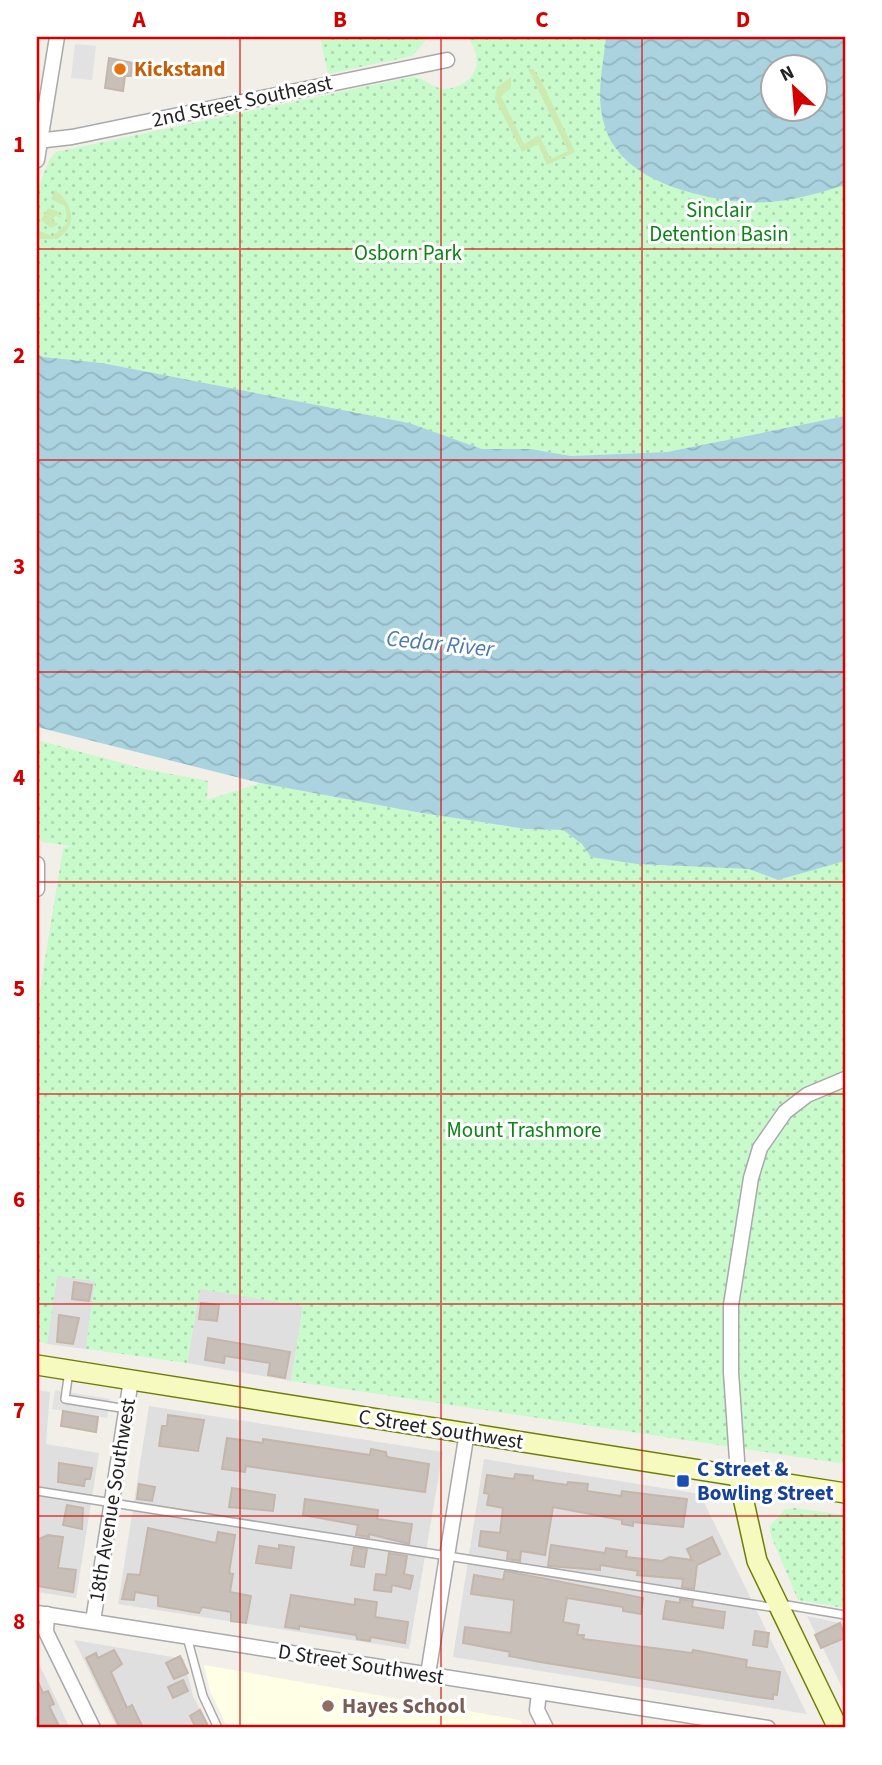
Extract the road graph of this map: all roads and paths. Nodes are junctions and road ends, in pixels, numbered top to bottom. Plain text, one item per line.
1 (57, 37) edge
2 (447, 60) dead end
3 (39, 141) edge
4 (37, 160) edge
5 (37, 865) edge
6 (37, 889) edge
7 (845, 1079) edge
8 (37, 1365) edge
9 (69, 1370) junction
10 (131, 1380) junction
11 (127, 1409) junction
12 (467, 1433) junction
13 (738, 1475) junction
14 (37, 1491) edge
15 (845, 1493) edge
16 (112, 1502) junction
17 (447, 1554) junction
18 (778, 1606) junction
19 (42, 1614) edge
20 (845, 1615) edge
21 (93, 1621) junction
22 (187, 1637) junction
23 (428, 1674) junction
24 (539, 1693) junction
25 (93, 1728) edge
26 (218, 1728) edge
27 (546, 1728) edge
28 (768, 1728) edge
29 (838, 1728) edge

1 - 3 street
2 - 3 street, 2nd Street Southeast
3 - 4 street
5 - 6 street
7 - 13 street
8 - 9 main road, C Street Southwest
9 - 10 main road, C Street Southwest
9 - 11 lane
10 - 11 street, 18th Avenue Southwest
10 - 12 main road, C Street Southwest
11 - 16 street, 18th Avenue Southwest
12 - 13 main road, C Street Southwest
12 - 17 street
13 - 15 main road, C Street Southwest
13 - 18 main road
14 - 16 lane
16 - 17 lane
16 - 21 street, 18th Avenue Southwest
17 - 18 lane
17 - 23 street
18 - 20 lane
18 - 29 main road
19 - 21 street, D Street Southwest
19 - 25 street
21 - 22 street, D Street Southwest
22 - 23 street, D Street Southwest
22 - 26 lane
23 - 24 street, D Street Southwest
24 - 27 street
24 - 28 street, D Street Southwest

